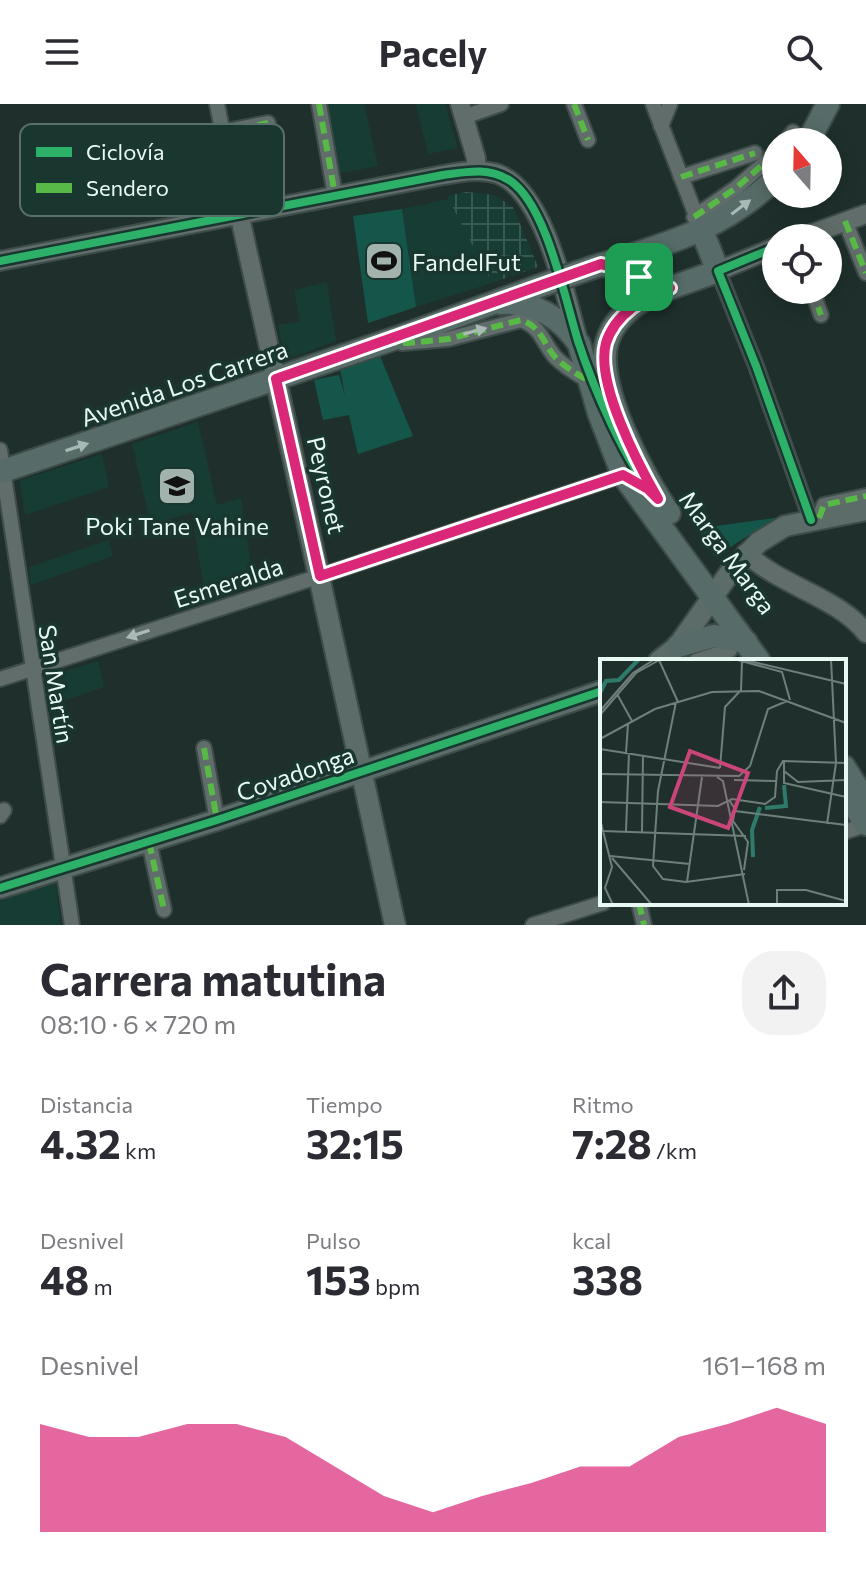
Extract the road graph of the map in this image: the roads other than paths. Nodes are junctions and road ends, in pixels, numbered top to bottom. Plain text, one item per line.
1 (217, 104) edge
2 (319, 104) edge
3 (501, 104) edge
4 (574, 104) edge
5 (653, 104) edge
6 (670, 104) edge
7 (828, 104) edge
8 (462, 110) edge
9 (268, 123) dead end
10 (221, 124) edge
11 (263, 124) edge
12 (661, 126) junction
13 (805, 128) edge
14 (588, 140) dead end
15 (755, 153) dead end
16 (762, 165) edge
17 (476, 170) junction
18 (681, 177) junction
19 (762, 190) edge
20 (335, 195) junction
21 (284, 205) edge
22 (866, 214) edge
23 (224, 216) edge
24 (240, 216) edge
25 (845, 221) junction
26 (698, 224) junction
27 (837, 224) edge
28 (762, 253) edge
29 (0, 261) edge
30 (601, 264) junction
31 (718, 271) junction
32 (866, 273) edge
33 (670, 288) junction
34 (817, 304) edge
35 (481, 307) junction
36 (821, 315) dead end
37 (385, 342) junction
38 (579, 344) junction
39 (276, 379) junction
40 (589, 381) junction
41 (1, 464) edge
42 (623, 475) junction
43 (653, 494) junction
44 (866, 496) edge
45 (866, 510) edge
46 (815, 519) junction
47 (746, 553) junction
48 (320, 576) junction
49 (717, 591) junction
50 (866, 633) edge
51 (678, 646) junction
52 (738, 646) junction
53 (662, 659) edge
54 (702, 659) edge
55 (756, 659) edge
56 (771, 659) edge
57 (32, 668) junction
58 (0, 679) edge
59 (600, 692) edge
60 (204, 748) dead end
61 (846, 770) edge
62 (362, 771) junction
63 (846, 794) edge
64 (866, 802) edge
65 (217, 820) junction
66 (866, 825) edge
67 (846, 831) edge
68 (149, 842) junction
69 (63, 868) junction
70 (0, 888) edge
71 (600, 904) edge
72 (639, 905) edge
73 (164, 910) dead end
74 (72, 925) edge
75 (395, 925) edge
76 (533, 925) edge
77 (644, 925) edge

1 - 10 street, Peyronet
2 - 20 street
3 - 8 street
4 - 14 street
5 - 12 street
6 - 12 street
7 - 13 main road
8 - 17 street
9 - 11 street
12 - 18 street
15 - 18 street
16 - 26 street
17 - 20 street
17 - 38 street, Marga Marga
18 - 26 street
26 -> 19 main road, Avenida Los Carrera
20 - 21 street
22 - 25 street
23 - 29 street
24 - 39 street, Peyronet
25 - 27 street
25 - 32 street
26 - 30 main road, Avenida Los Carrera
26 - 31 main road
28 - 31 street
30 - 33 main road
30 - 35 main road, Avenida Los Carrera, bridge
31 - 33 main road
31 - 46 street
33 - 43 main road
34 - 36 street
35 - 37 main road, Avenida Los Carrera
35 - 38 main road
37 - 39 main road, Avenida Los Carrera
37 -> 40 street, Avenida Los Carrera
38 - 40 main road, Marga Marga
38 - 43 street, Marga Marga
41 -> 39 main road, Avenida Los Carrera
39 - 48 main road, Peyronet
40 - 42 main road, Marga Marga
41 - 57 street, San Martín
42 - 43 street
42 - 48 street, Esmeralda
42 - 49 main road, Marga Marga
43 - 49 main road, Marga Marga
44 - 46 street
45 - 46 main road
46 - 47 main road
47 - 49 main road
47 - 50 street
48 -> 57 street, Esmeralda
48 - 62 main road, Peyronet
49 - 51 main road
49 - 52 main road, Marga Marga
49 - 56 main road, Marga Marga
51 - 52 main road
51 - 53 main road
52 - 54 street
52 - 55 main road, Marga Marga
57 - 58 street, Esmeralda
57 - 69 street, San Martín
59 - 62 main road, Covadonga
60 - 65 street
61 - 64 main road
62 - 65 main road, Covadonga
62 - 75 main road, Peyronet
63 - 66 main road
65 - 68 main road, Covadonga
66 - 67 street
68 - 69 main road, Covadonga
68 - 73 street
69 - 70 main road, Covadonga
69 - 74 street, San Martín
71 - 76 street
72 - 77 street

